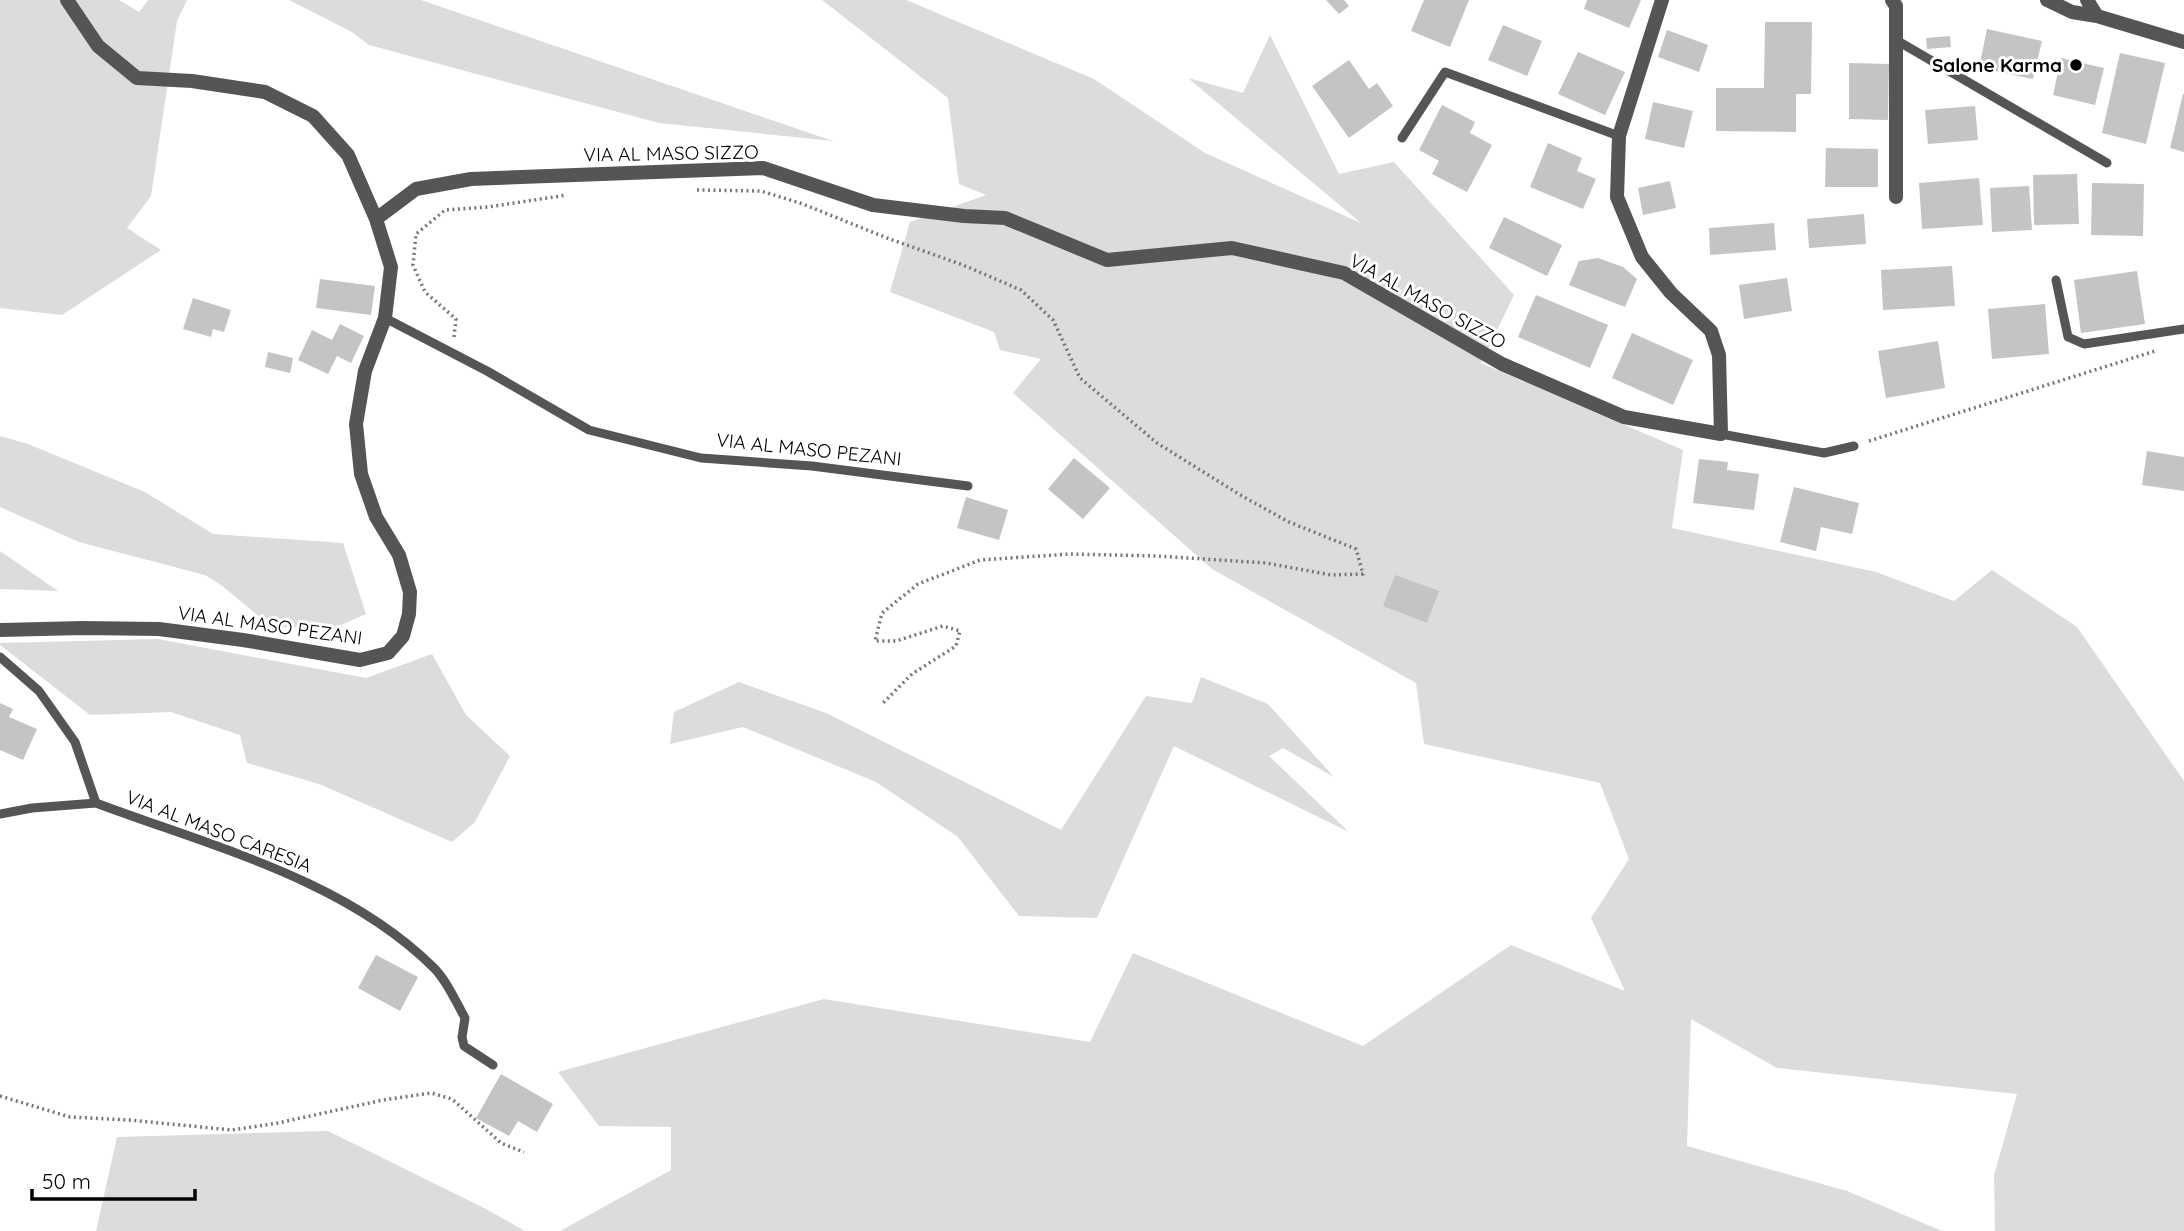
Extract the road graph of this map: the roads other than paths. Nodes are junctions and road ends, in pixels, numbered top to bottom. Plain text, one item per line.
1 (67, 0) edge
2 (1662, 0) edge
3 (1892, 0) edge
4 (2047, 0) edge
5 (2087, 0) edge
6 (2098, 16) junction
7 (1896, 40) junction
8 (2184, 42) edge
9 (1619, 135) junction
10 (1402, 138) dead end
11 (2107, 163) dead end
12 (1896, 197) dead end
13 (376, 219) junction
14 (2056, 280) dead end
15 (385, 317) junction
16 (2184, 328) edge
17 (1721, 434) junction
18 (1854, 446) road end
19 (968, 485) dead end
20 (0, 630) edge
21 (0, 657) edge
22 (96, 803) junction
23 (0, 814) edge
24 (493, 1065) dead end

1 - 13 street, VIA AL MASO PEZANI
2 - 9 street
3 - 7 street
4 - 6 street
5 - 6 street
6 - 8 street
7 - 11 lane
7 - 12 street
9 - 10 lane
9 - 17 street
13 - 15 street, VIA AL MASO PEZANI
13 - 17 street, VIA AL MASO SIZZO
14 - 16 lane
15 - 19 lane, VIA AL MASO PEZANI
15 - 20 street, VIA AL MASO PEZANI
17 - 18 lane
21 - 22 lane, VIA AL MASO CARESIA
22 - 23 lane, VIA AL MASO CARESIA
22 - 24 lane, VIA AL MASO CARESIA

